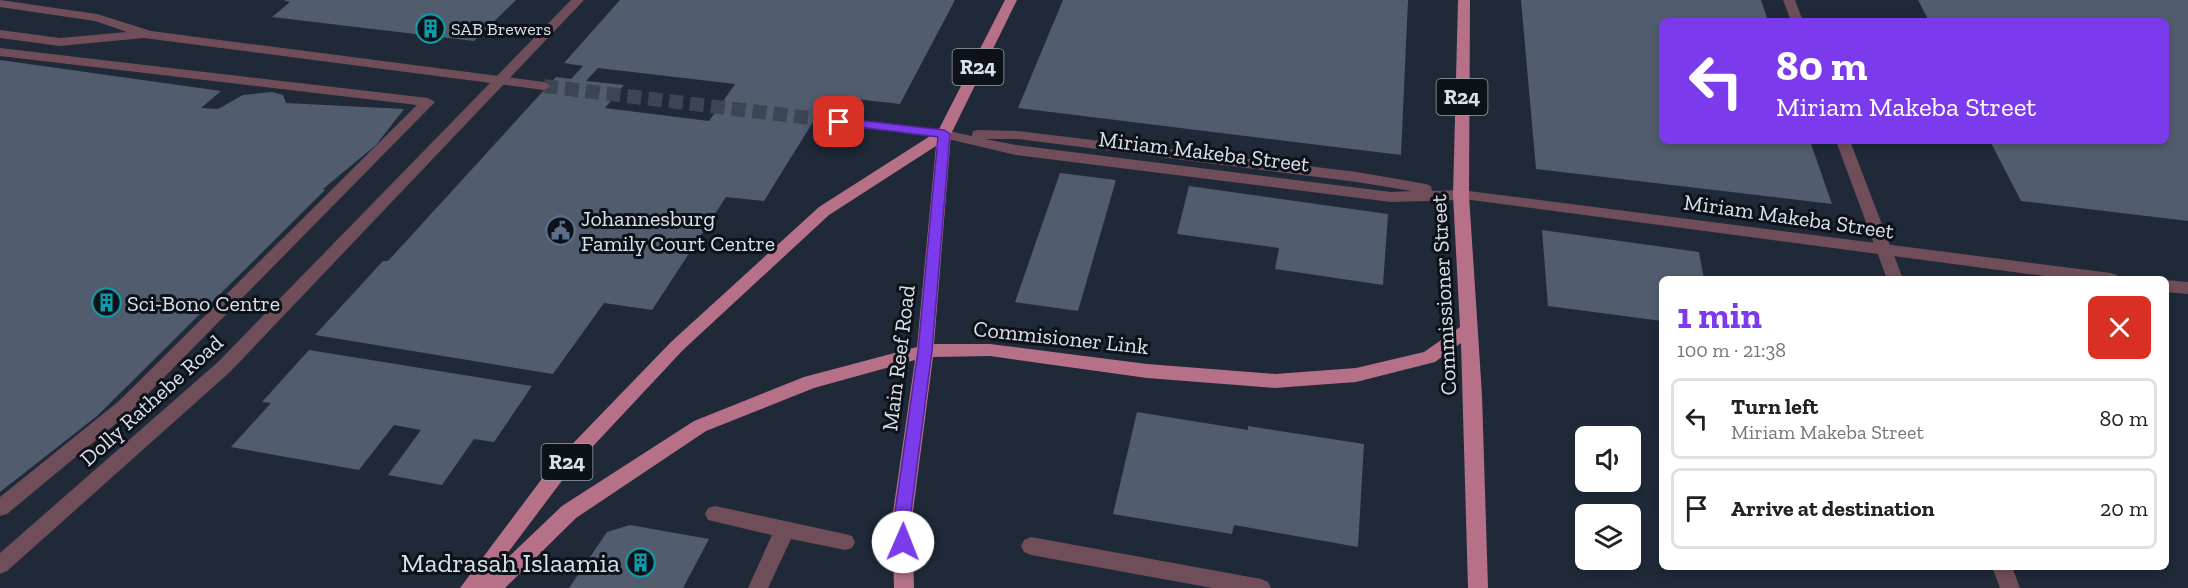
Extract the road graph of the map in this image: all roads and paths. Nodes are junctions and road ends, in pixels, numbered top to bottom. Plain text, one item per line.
1 (578, 0) edge
2 (1011, 0) edge
3 (1464, 0) edge
4 (1788, 0) edge
5 (0, 3) edge
6 (1796, 18) edge
7 (0, 34) edge
8 (149, 35) junction
9 (0, 52) edge
10 (500, 80) junction
11 (544, 86) tunnel mouth
12 (818, 119) tunnel mouth
13 (944, 134) junction
14 (1844, 144) edge
15 (1461, 195) junction
16 (1885, 251) junction
17 (1894, 276) edge
18 (2087, 276) edge
19 (2169, 286) edge
20 (2188, 288) edge
21 (1468, 330) junction
22 (925, 351) junction
23 (0, 508) edge
24 (714, 514) dead end
25 (785, 529) junction
26 (845, 542) dead end
27 (1031, 546) dead end
28 (0, 565) edge
29 (2003, 570) edge
30 (470, 588) edge
31 (491, 588) edge
32 (758, 588) edge
33 (904, 588) edge
34 (1261, 588) edge
35 (1478, 588) edge
36 (2010, 588) edge

1 - 10 street, Dolly Rathebe Road
2 - 13 main road, R24
3 - 15 main road, Commissioner Street / R24
4 - 6 street
5 - 8 street
7 - 8 street
8 - 10 street
9 - 23 street
10 - 11 street
10 - 28 street, Dolly Rathebe Road
12 - 13 street, Miriam Makeba Street
13 - 15 street, Miriam Makeba Street
13 - 22 main road, Main Reef Road
13 - 30 main road, R24
14 - 16 street
15 - 16 street, Miriam Makeba Street
15 - 21 main road, Commissioner Street / R24
16 - 17 street
16 - 18 street, Miriam Makeba Street
19 - 20 street
21 - 22 main road, Commisioner Link / R24
21 - 35 main road, Commissioner Street
22 - 31 main road, Commisioner Link / R24
22 - 33 main road, Main Reef Road
24 - 25 street
25 - 26 street
25 - 32 street
27 - 34 street
29 - 36 street

